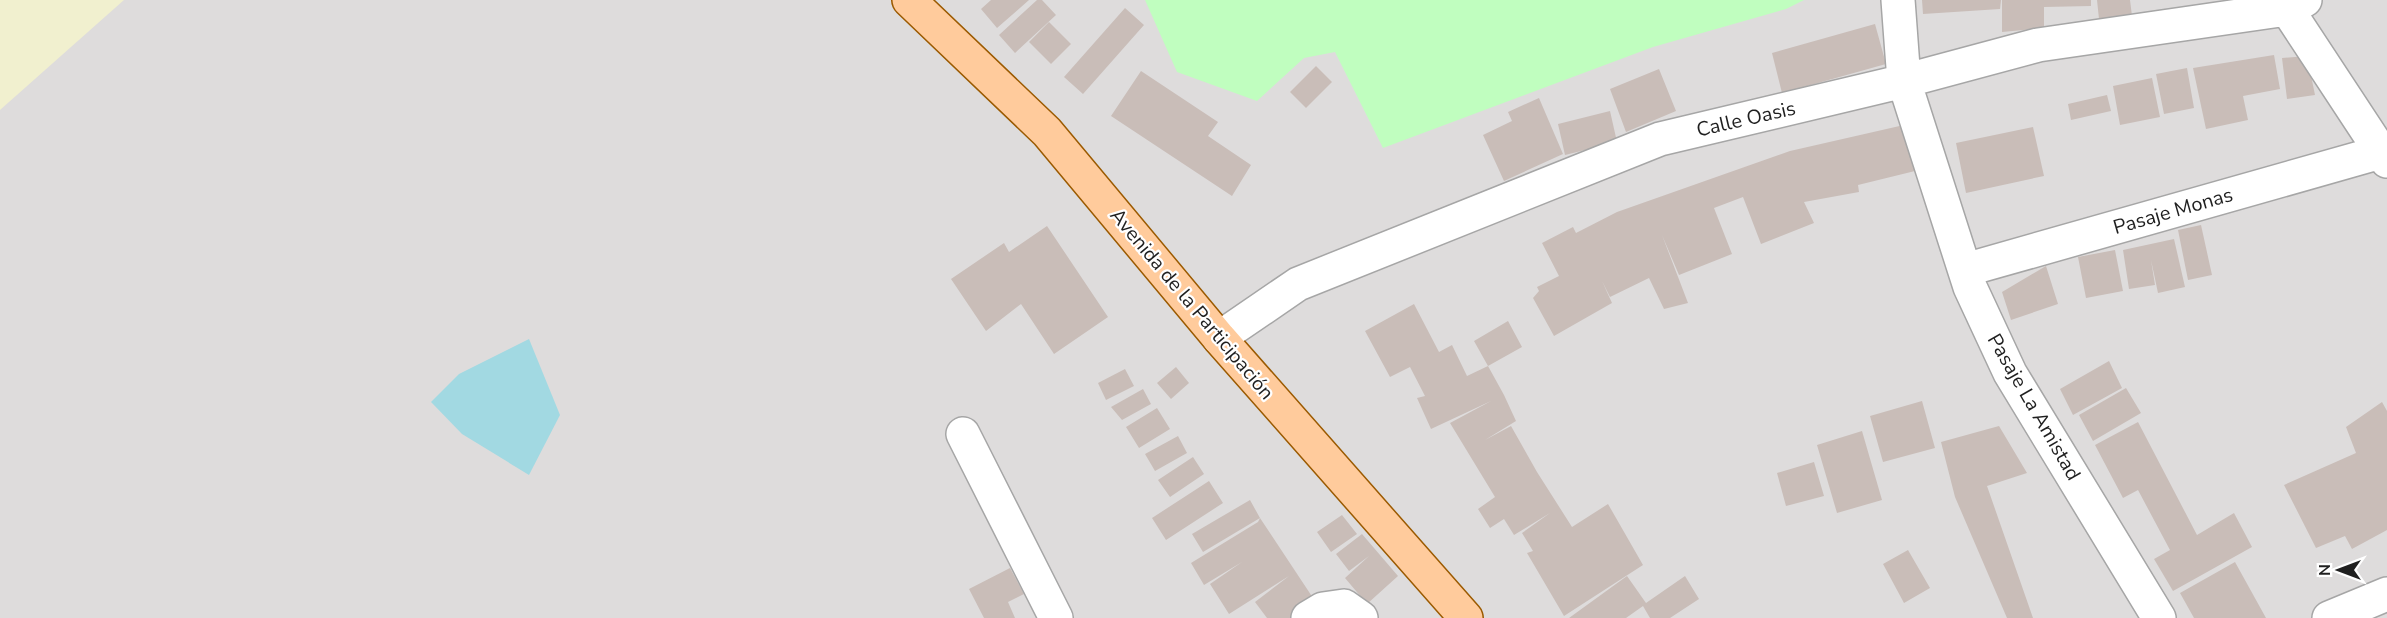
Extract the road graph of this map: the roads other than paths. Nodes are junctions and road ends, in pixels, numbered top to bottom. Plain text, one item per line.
1 (909, 0) edge
2 (1898, 0) edge
3 (2296, 5) edge
4 (1904, 81) junction
5 (2384, 157) edge
6 (1965, 270) junction
7 (1219, 338) junction
8 (963, 434) dead end
9 (2387, 594) edge
10 (1352, 612) edge
11 (1056, 618) edge
12 (1308, 618) edge
13 (1466, 618) edge
14 (2159, 618) edge
15 (2329, 618) edge

1 - 7 main road, Avenida de la Participación
2 - 4 street, Pasaje La Amistad
3 - 4 street, Calle Oasis
3 - 5 street
4 - 6 street, Pasaje La Amistad
4 - 7 street, Calle Oasis
5 - 6 street, Pasaje Monas
6 - 14 street, Pasaje La Amistad
7 - 13 main road, Avenida de la Participación
8 - 11 street
9 - 15 street
10 - 12 street

